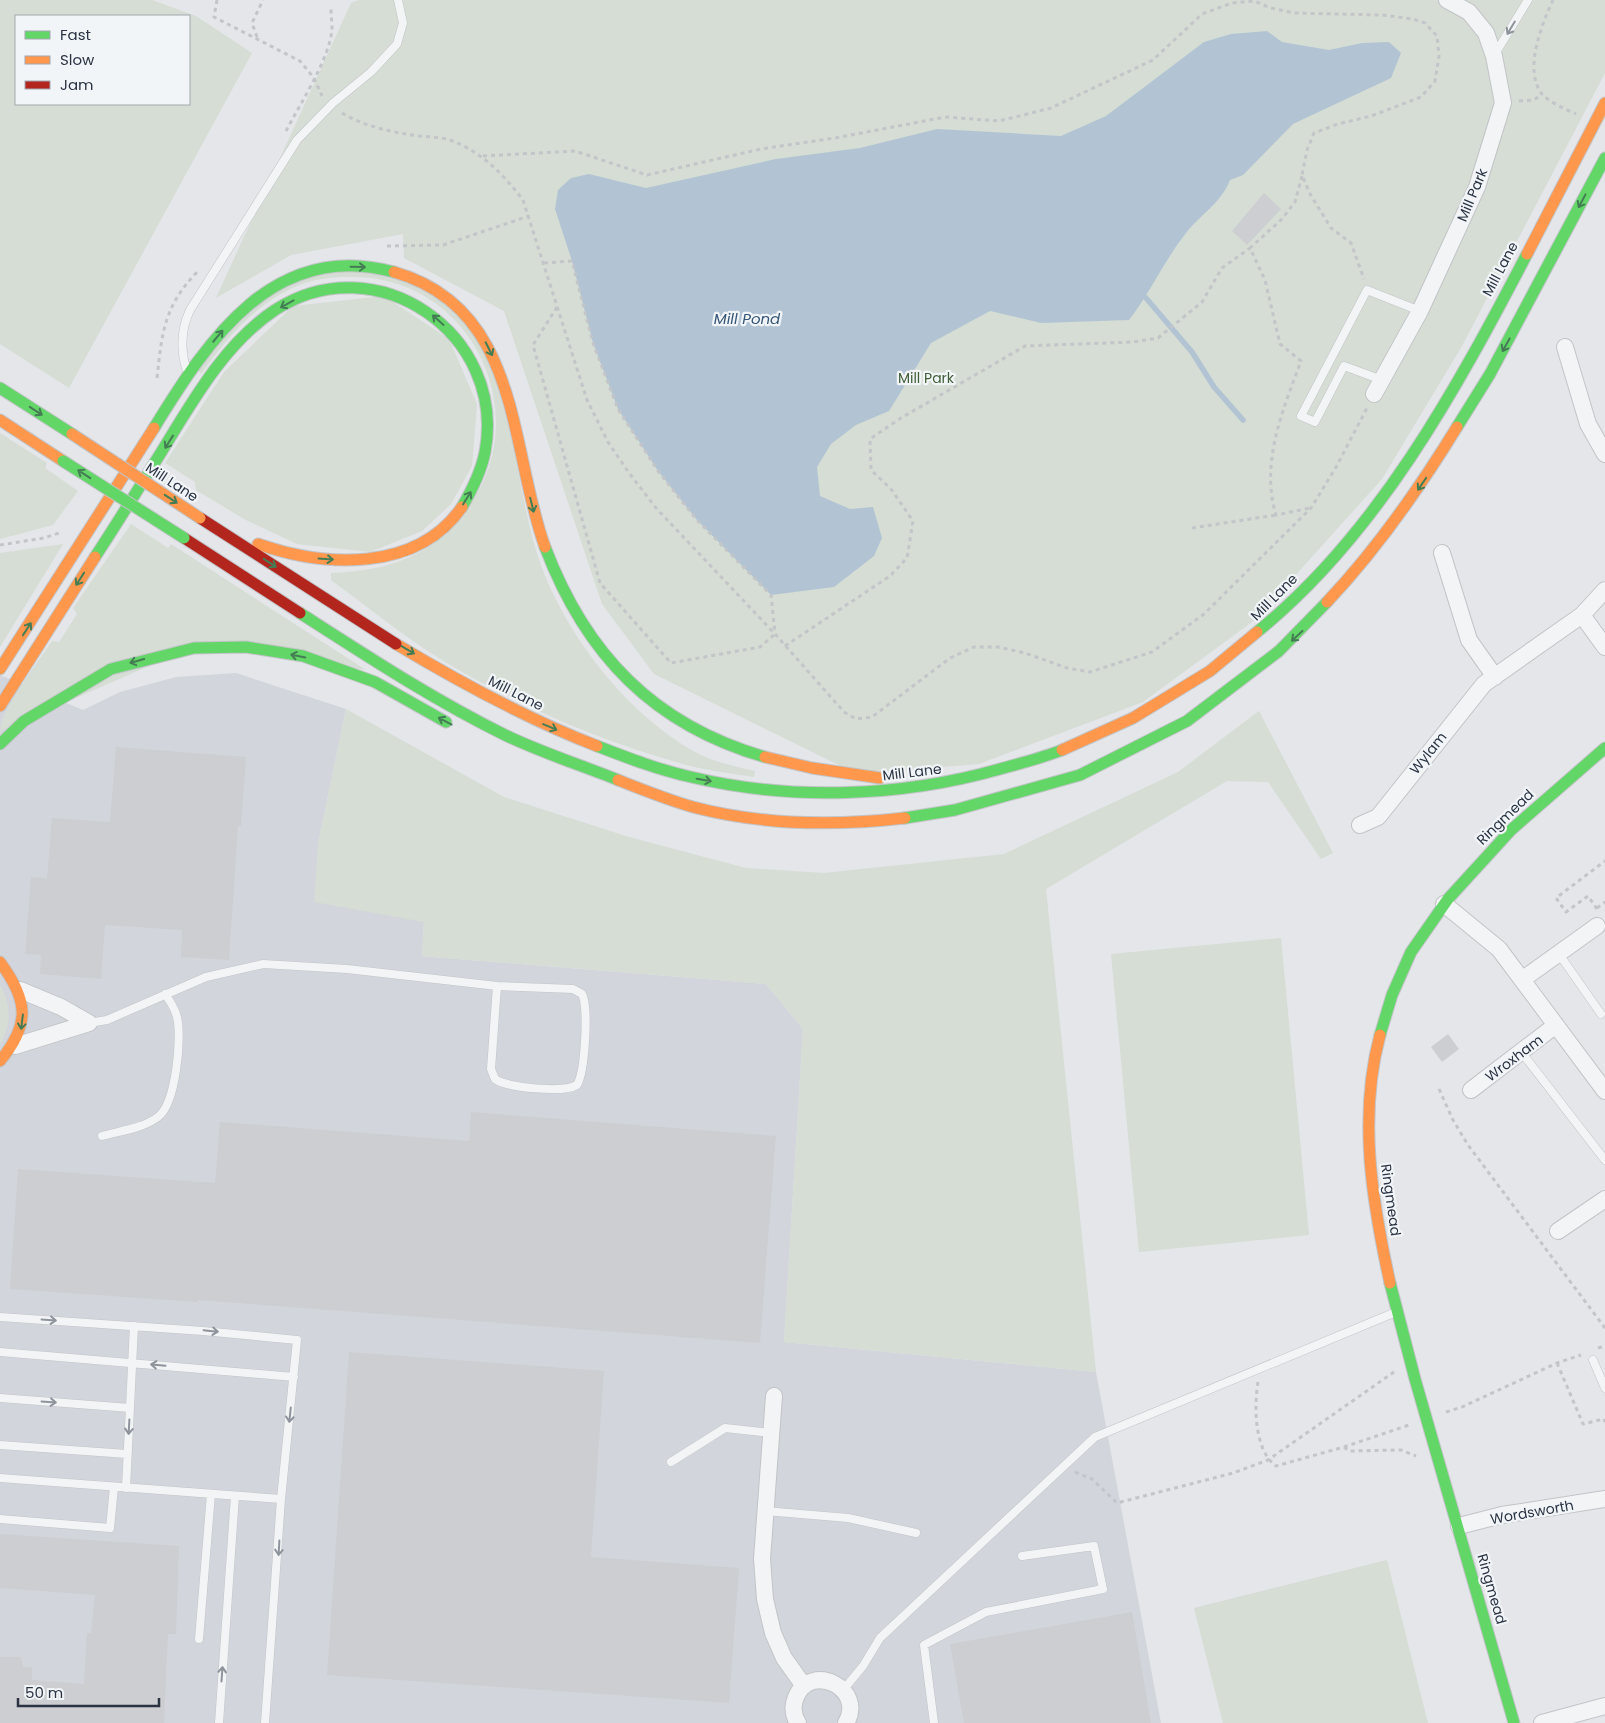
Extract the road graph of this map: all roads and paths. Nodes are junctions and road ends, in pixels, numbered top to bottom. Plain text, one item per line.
1 (217, 0) edge
2 (263, 0) edge
3 (398, 0) edge
4 (1447, 0) edge
5 (1528, 0) edge
6 (1553, 0) edge
7 (257, 38) junction
8 (1494, 56) junction
9 (314, 78) dead end
10 (1542, 94) junction
11 (1503, 103) junction
12 (1605, 103) edge
13 (342, 112) dead end
14 (1577, 115) dead end
15 (482, 156) junction
16 (1605, 158) edge
17 (1302, 175) junction
18 (1250, 248) junction
19 (544, 263) junction
20 (1367, 290) junction
21 (558, 306) junction
22 (1420, 311) junction
23 (1564, 347) dead end
24 (188, 374) junction
25 (1378, 387) junction
26 (0, 388) edge
27 (195, 401) junction
28 (0, 420) edge
29 (1605, 454) edge
30 (1311, 508) junction
31 (1276, 514) junction
32 (213, 526) junction
33 (1192, 528) dead end
34 (1442, 553) dead end
35 (1605, 590) edge
36 (1582, 615) junction
37 (775, 634) junction
38 (785, 646) junction
39 (1605, 647) edge
40 (0, 670) edge
41 (1495, 677) junction
42 (0, 706) edge
43 (455, 726) dead end
44 (0, 744) edge
45 (1605, 748) edge
46 (539, 763) dead end
47 (574, 776) dead end
48 (940, 785) junction
49 (617, 793) dead end
50 (689, 806) junction
51 (1360, 825) dead end
52 (1605, 861) edge
53 (1605, 902) edge
54 (1444, 904) junction
55 (1597, 908) junction
56 (1597, 926) joint
57 (1559, 954) junction
58 (0, 962) edge
59 (1523, 979) junction
60 (498, 986) junction
61 (20, 990) junction
62 (164, 994) junction
63 (1601, 1014) dead end
64 (89, 1023) junction
65 (1556, 1025) junction
66 (14, 1046) junction
67 (1522, 1052) junction
68 (0, 1061) edge
69 (1439, 1088) dead end
70 (1471, 1090) dead end
71 (1605, 1091) edge
72 (102, 1136) dead end
73 (1605, 1160) edge
74 (1605, 1199) edge
75 (1558, 1232) dead end
76 (1397, 1312) junction
77 (0, 1317) edge
78 (134, 1326) junction
79 (1605, 1328) edge
80 (0, 1352) edge
81 (1594, 1360) dead end
82 (132, 1363) junction
83 (1260, 1369) junction
84 (1398, 1370) dead end
85 (294, 1377) junction
86 (1605, 1388) edge
87 (774, 1396) dead end
88 (0, 1398) edge
89 (130, 1408) junction
90 (1446, 1412) dead end
91 (1605, 1422) edge
92 (1409, 1425) dead end
93 (770, 1433) junction
94 (0, 1445) edge
95 (1344, 1447) junction
96 (127, 1454) junction
97 (1268, 1460) junction
98 (1417, 1460) dead end
99 (671, 1462) dead end
100 (1073, 1471) dead end
101 (0, 1478) edge
102 (114, 1487) junction
103 (126, 1488) junction
104 (211, 1494) junction
105 (235, 1496) junction
106 (1605, 1499) edge
107 (282, 1500) junction
108 (765, 1511) junction
109 (0, 1519) edge
110 (1459, 1526) junction
111 (916, 1533) dead end
112 (1022, 1556) dead end
113 (199, 1640) dead end
114 (804, 1686) junction
115 (844, 1689) junction
116 (1605, 1706) edge
117 (218, 1723) edge
118 (265, 1723) edge
119 (798, 1723) edge
120 (846, 1723) edge
121 (934, 1723) edge
122 (1514, 1723) edge
123 (1542, 1723) edge

1 - 7 path
2 - 7 path
3 - 24 lane
4 - 8 street, Mill Park
5 -> 8 lane
6 - 10 path
7 - 9 path
8 - 11 street, Mill Park
10 - 11 path
10 - 14 path
11 - 22 street, Mill Park
12 - 48 main road, Mill Lane
13 - 15 path
15 - 17 path
15 - 19 path
16 -> 50 main road
17 - 18 path
17 - 20 path
18 - 31 path
18 - 38 path
19 - 21 path
19 - 37 path
20 - 22 lane
20 - 25 lane
21 - 37 path
21 - 37 path
22 - 25 street, Mill Park
23 - 29 street
24 - 27 lane
40 -> 24 main road
24 -> 48 main road
25 - 30 path
26 -> 32 main road, Mill Lane, bridge
32 -> 27 main road
27 -> 42 main road
50 -> 28 main road, bridge
30 - 31 path
30 - 38 path
31 - 33 path
32 -> 48 main road, Mill Lane
34 - 41 street
35 - 36 street, Wylam
36 - 39 street
36 - 41 street, Wylam
37 - 38 path
41 - 51 street, Wylam
43 -> 44 main road
45 - 54 main road, Ringmead
46 - 47 main road
49 - 50 main road
52 - 55 path
53 - 55 path
54 - 59 street, Wroxham
54 - 76 main road, Ringmead
55 - 56 path
56 - 57 street
57 - 59 street
57 - 63 lane
58 - 61 main road
59 - 65 street, Wroxham
60 - 60 lane
60 - 62 lane
61 - 64 street
61 -> 66 main road
62 - 64 lane
62 - 72 lane
64 - 66 street
65 - 67 street, Wroxham
65 - 71 street, Wroxham
66 - 68 main road
67 - 70 street, Wroxham
67 - 73 lane
69 - 79 path
74 - 75 street
76 - 83 lane
76 - 110 main road, Ringmead
77 -> 78 lane
78 - 82 lane
78 -> 85 lane
80 - 82 lane
81 - 86 lane
85 -> 82 lane
82 - 89 lane
83 - 97 path
83 - 115 lane
84 - 97 path
85 -> 107 lane
87 - 93 street
88 -> 89 lane
89 -> 96 lane
90 - 91 path
92 - 95 path
93 - 99 lane
93 - 108 street
94 - 96 lane
95 - 97 path
95 - 98 path
96 - 103 lane
97 - 100 path
101 - 102 lane
102 - 103 lane
102 - 109 lane
103 - 104 lane
104 - 105 lane
104 - 113 lane
105 - 107 lane
117 -> 105 lane
106 - 110 street, Wordsworth
107 -> 118 lane
108 - 111 lane
108 - 114 street
110 - 122 main road, Ringmead
112 - 121 lane
114 - 115 street
114 - 119 street
115 - 120 street
116 - 123 street

